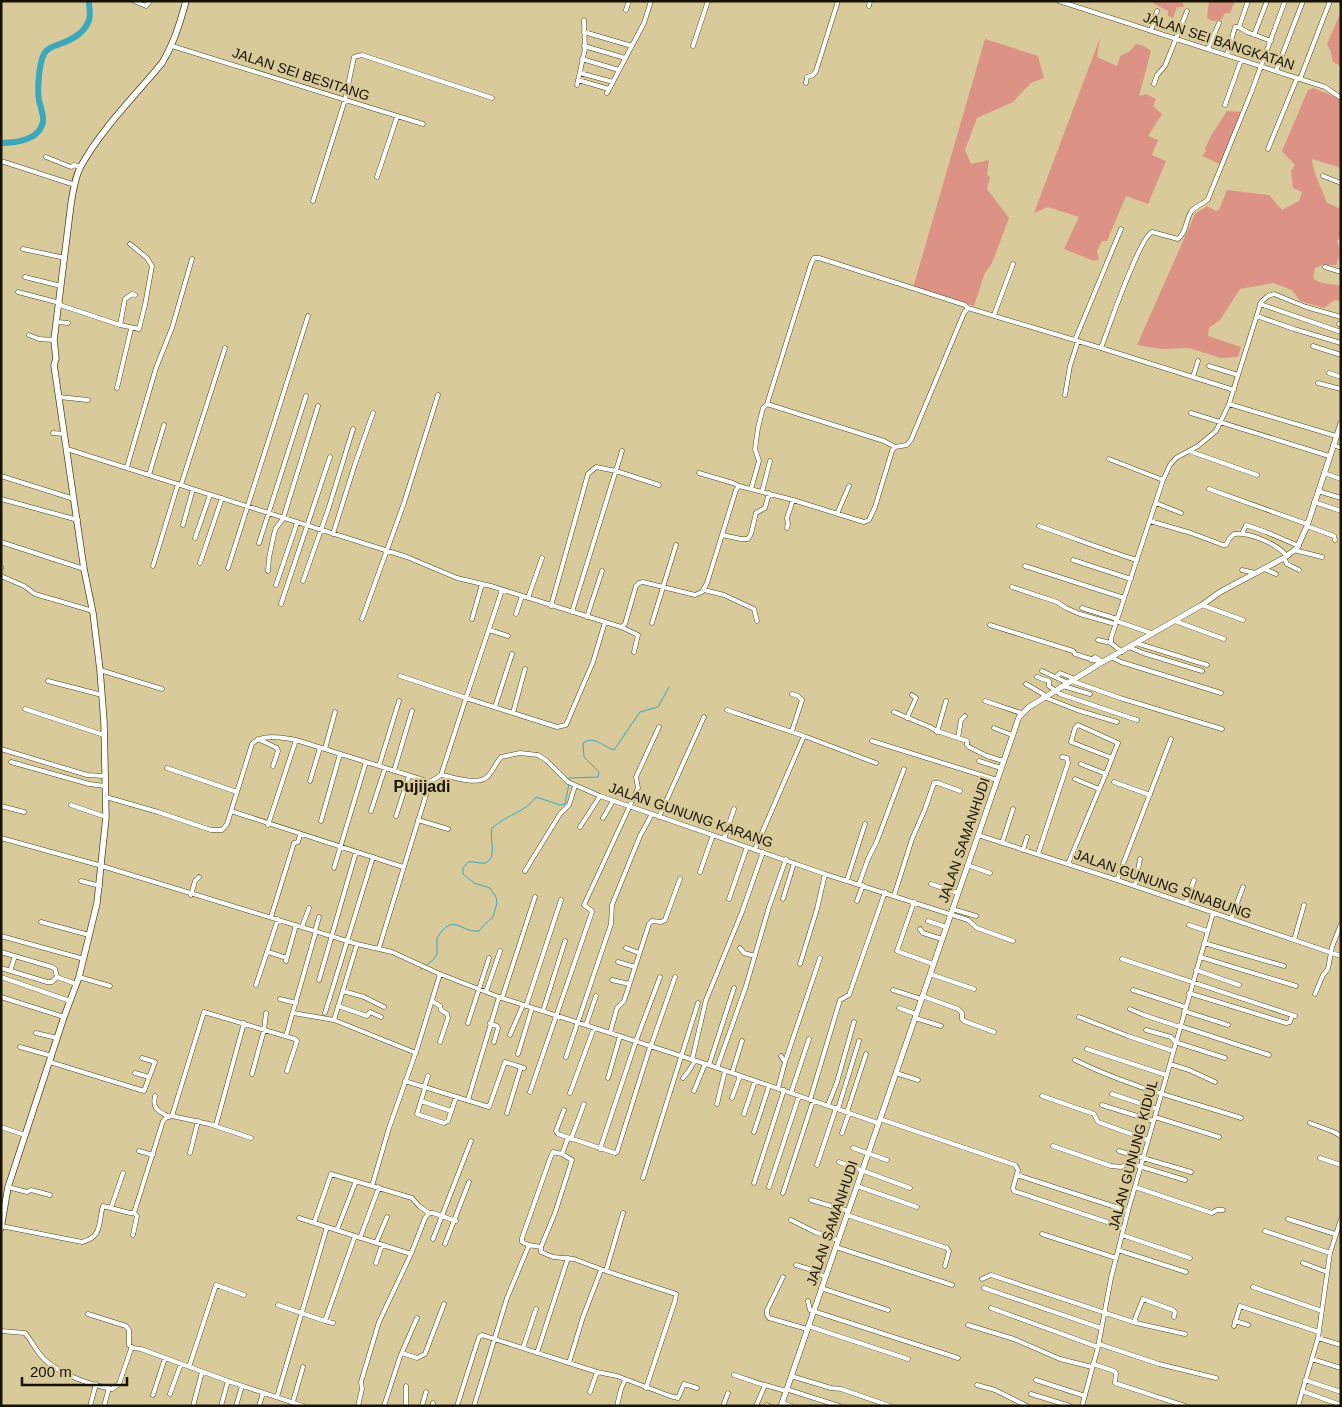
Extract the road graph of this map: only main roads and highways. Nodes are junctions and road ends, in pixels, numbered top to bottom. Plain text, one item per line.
1 (186, 1) edge
2 (2, 1205) edge
3 (1, 1227) edge

1 - 2 main road
2 - 3 main road

